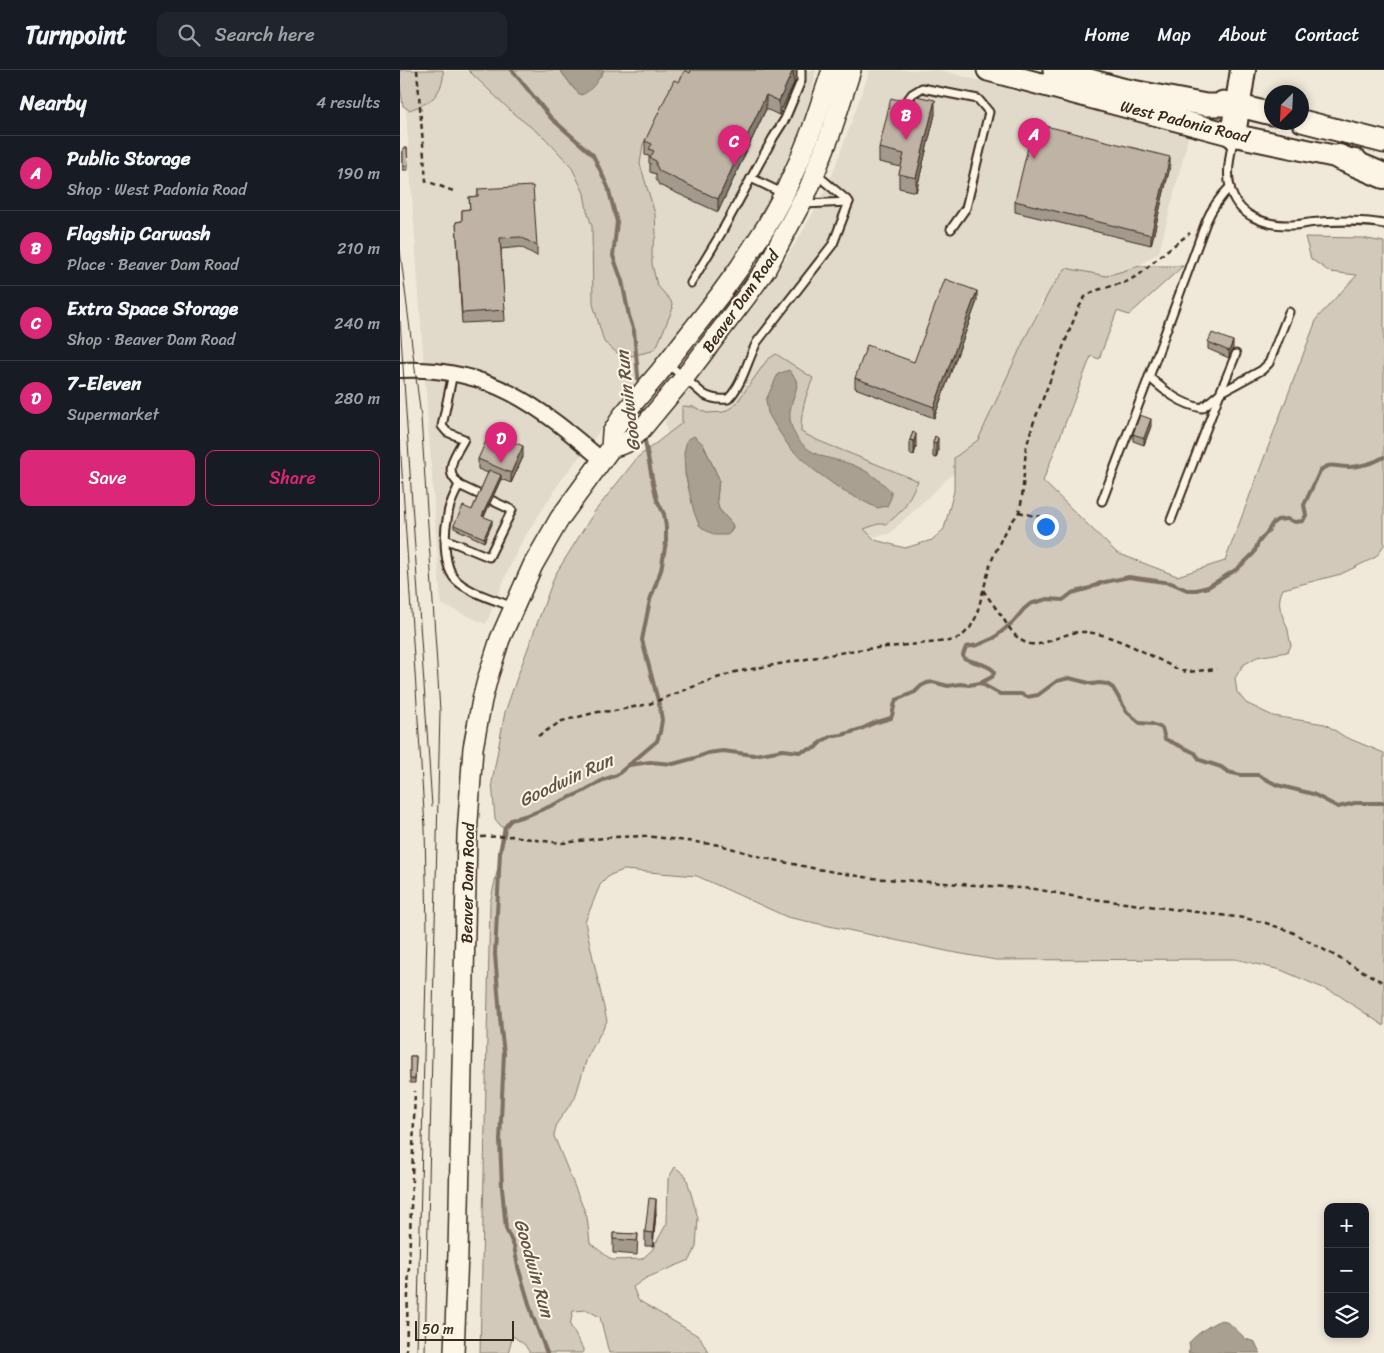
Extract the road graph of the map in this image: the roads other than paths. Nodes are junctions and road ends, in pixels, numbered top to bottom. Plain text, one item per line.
1 (801, 70) edge
2 (832, 70) edge
3 (851, 70) edge
4 (988, 70) edge
5 (1054, 70) edge
6 (1104, 70) edge
7 (1243, 70) edge
8 (904, 105) edge
9 (1238, 105) junction
10 (1264, 112) edge
11 (1309, 124) edge
12 (1233, 135) junction
13 (1384, 142) edge
14 (1339, 157) junction
15 (1384, 166) edge
16 (816, 173) junction
17 (1384, 176) edge
18 (751, 178) junction
19 (1230, 187) junction
20 (784, 194) junction
21 (849, 202) junction
22 (801, 204) junction
23 (1384, 224) edge
24 (951, 229) dead end
25 (691, 283) dead end
26 (1289, 312) dead end
27 (1236, 354) dead end
28 (662, 369) junction
29 (400, 370) edge
30 (453, 373) junction
31 (1149, 377) junction
32 (684, 378) junction
33 (1220, 393) junction
34 (613, 451) junction
35 (459, 485) junction
36 (1102, 501) dead end
37 (1171, 520) dead end
38 (445, 539) junction
39 (513, 607) junction
40 (454, 1353) edge

1 - 18 lane
2 - 20 main road, Beaver Dam Road
3 - 16 main road, Beaver Dam Road
4 - 12 main road, West Padonia Road
5 - 9 main road
6 - 9 main road, West Padonia Road
7 - 9 highway
8 - 24 lane
9 - 10 main road, West Padonia Road
9 - 12 highway
11 - 13 main road
12 - 14 main road, West Padonia Road
12 - 19 lane
14 - 15 main road, West Padonia Road
14 - 17 highway
16 - 21 lane
16 - 22 main road, Beaver Dam Road
18 - 20 lane
18 - 25 lane
19 - 23 lane
19 - 31 lane
20 - 28 main road, Beaver Dam Road
21 - 22 lane
21 - 32 lane
22 - 32 main road, Beaver Dam Road
26 - 33 lane
27 - 33 lane
28 - 32 lane
28 - 34 main road, Beaver Dam Road
29 - 30 street
30 - 34 street
30 - 35 lane
31 - 33 lane
31 - 36 lane
32 - 34 main road, Beaver Dam Road
33 - 37 lane
34 - 39 main road, Beaver Dam Road
35 - 38 lane
35 - 38 lane
38 - 39 lane
39 - 40 main road, Beaver Dam Road

